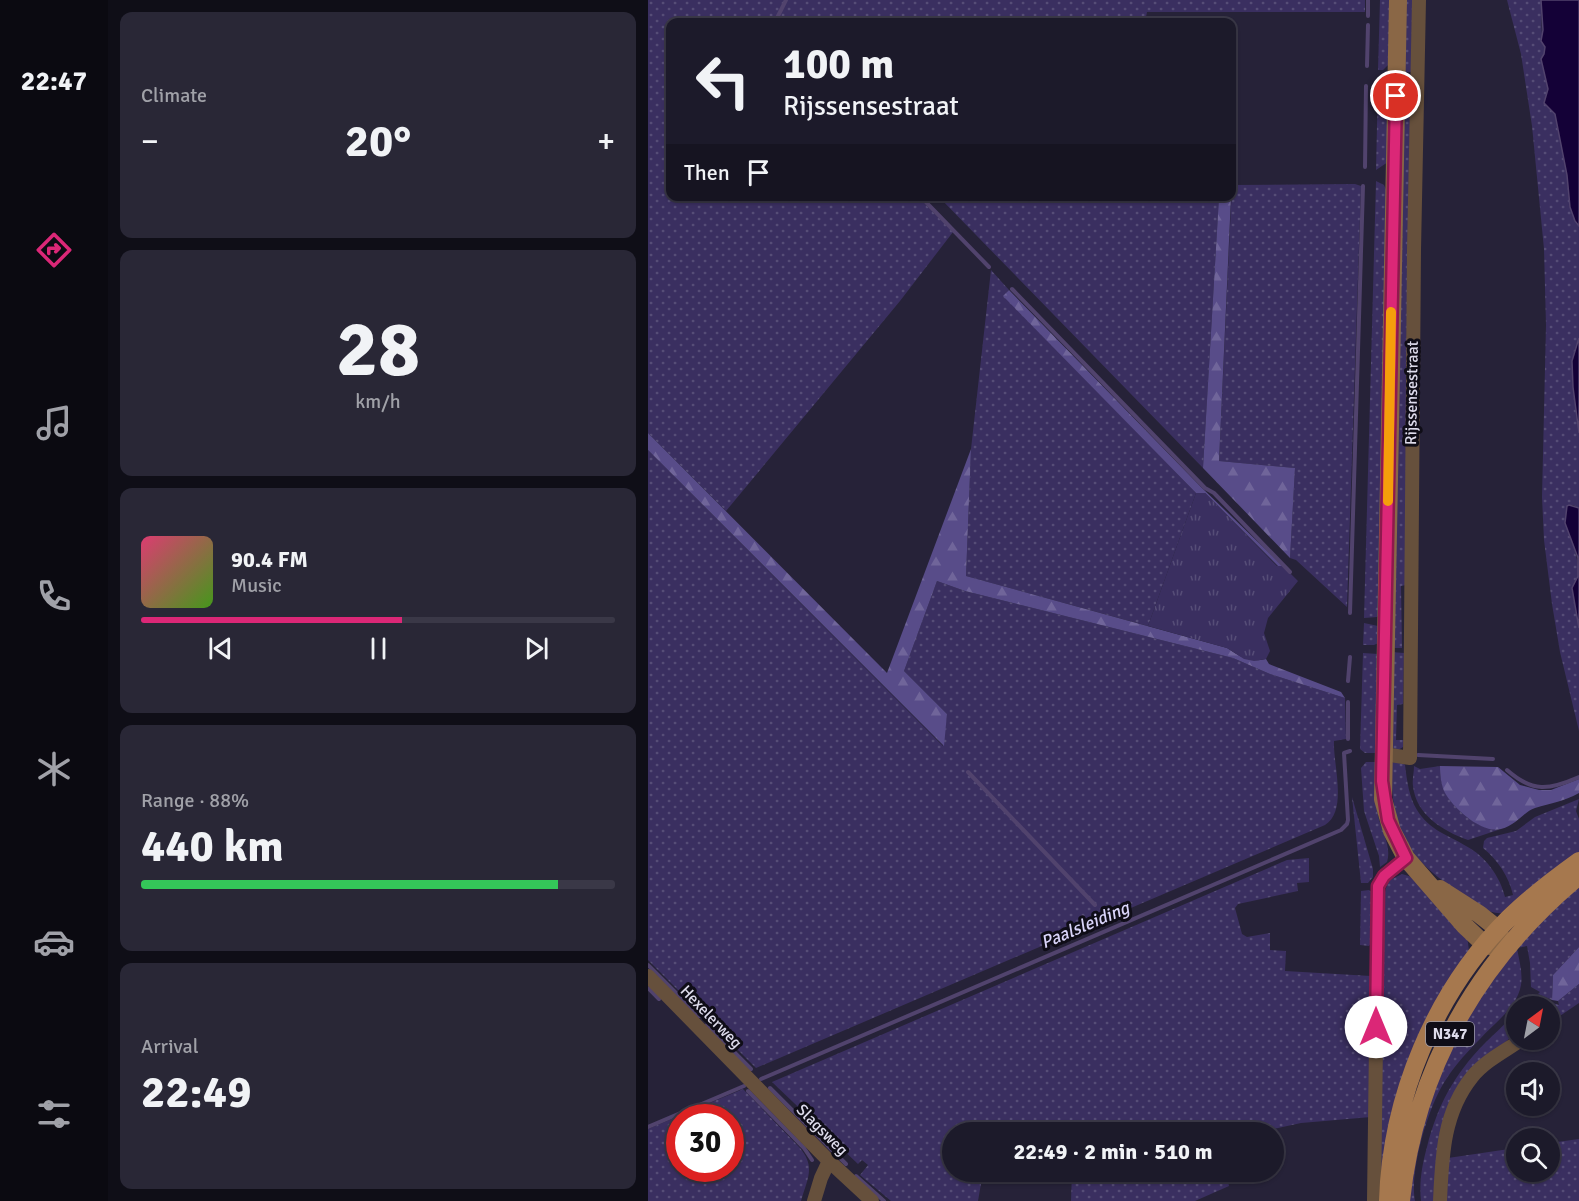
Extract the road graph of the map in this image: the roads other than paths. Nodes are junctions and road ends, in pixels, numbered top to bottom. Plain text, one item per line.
1 (1398, 0) edge
2 (1419, 0) edge
3 (1383, 758) junction
4 (1406, 858) junction
5 (1579, 861) edge
6 (1579, 876) edge
7 (1424, 878) junction
8 (1498, 929) junction
9 (1485, 945) junction
10 (1505, 949) junction
11 (648, 976) edge
12 (1508, 1050) edge
13 (751, 1081) joint
14 (829, 1161) junction
15 (814, 1201) edge
16 (872, 1201) edge
17 (1374, 1201) edge
18 (1388, 1201) edge
19 (1401, 1201) edge
20 (1440, 1201) edge

1 - 3 main road, Rijssensestraat
2 - 3 street, Rijssensestraat
3 - 4 main road, Rijssensestraat
4 - 7 main road, Rijssensestraat
4 - 17 street
5 - 8 main road, N347
6 - 10 main road, N347
7 - 8 main road, Rijssensestraat
7 - 9 main road, Rijssensestraat
8 - 9 main road, N347
8 - 10 main road
9 - 10 main road
9 - 18 main road, N347
10 - 19 main road, N347
11 - 13 street, Hexelerweg
12 - 20 street
13 - 14 street, Slagsweg
14 - 15 street
14 - 16 street, Slagsweg

